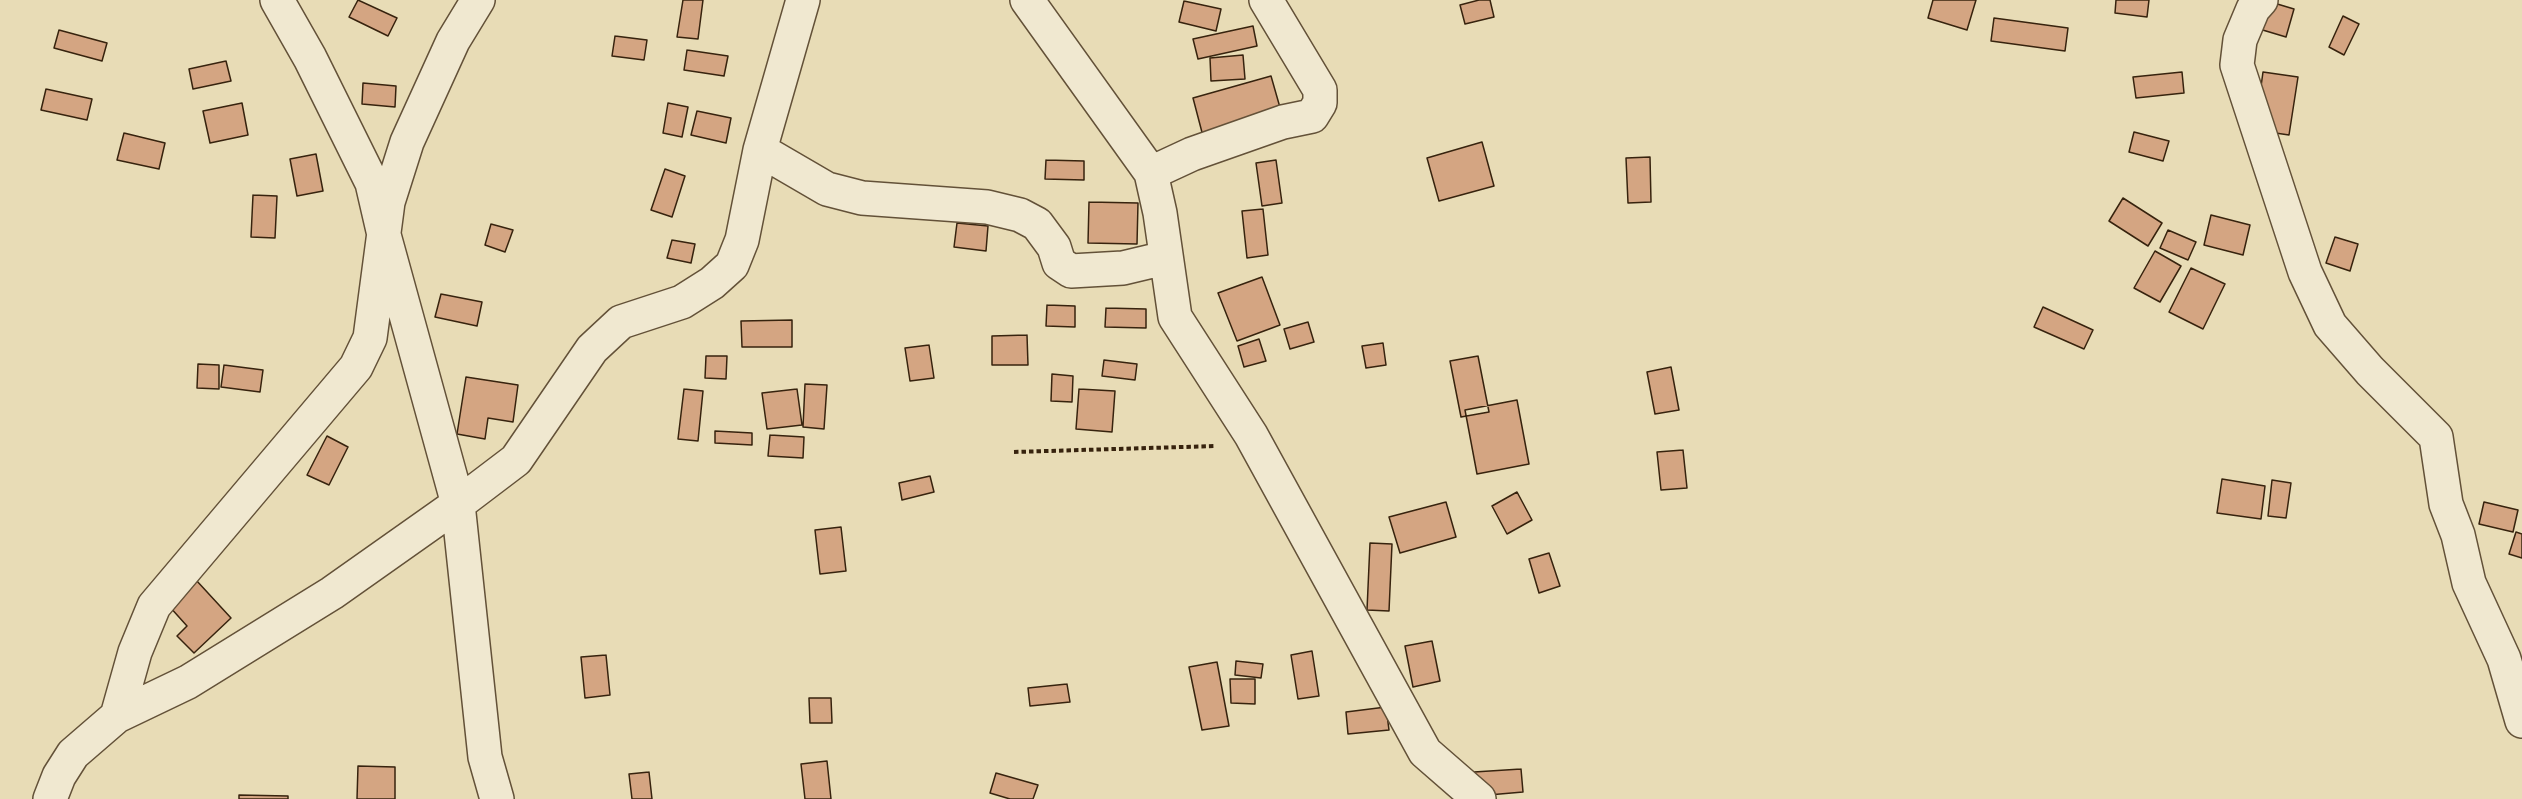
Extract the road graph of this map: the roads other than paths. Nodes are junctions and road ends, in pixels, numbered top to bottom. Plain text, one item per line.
1 (277, 0) edge
2 (478, 0) edge
3 (803, 0) edge
4 (1027, 0) edge
5 (1266, 0) edge
6 (2261, 0) edge
7 (760, 150) junction
8 (1151, 173) junction
9 (384, 235) junction
10 (1165, 258) junction
11 (458, 504) junction
12 (117, 716) junction
13 (2522, 721) edge
14 (50, 799) edge
15 (497, 799) edge
16 (1479, 799) edge

1 - 9 street
2 - 9 street
3 - 7 street
4 - 8 street
5 - 8 street
6 - 13 street
7 - 10 street
7 - 11 street
8 - 10 street
9 - 11 street
9 - 12 street
10 - 16 street
11 - 12 street
11 - 15 street
12 - 14 street

